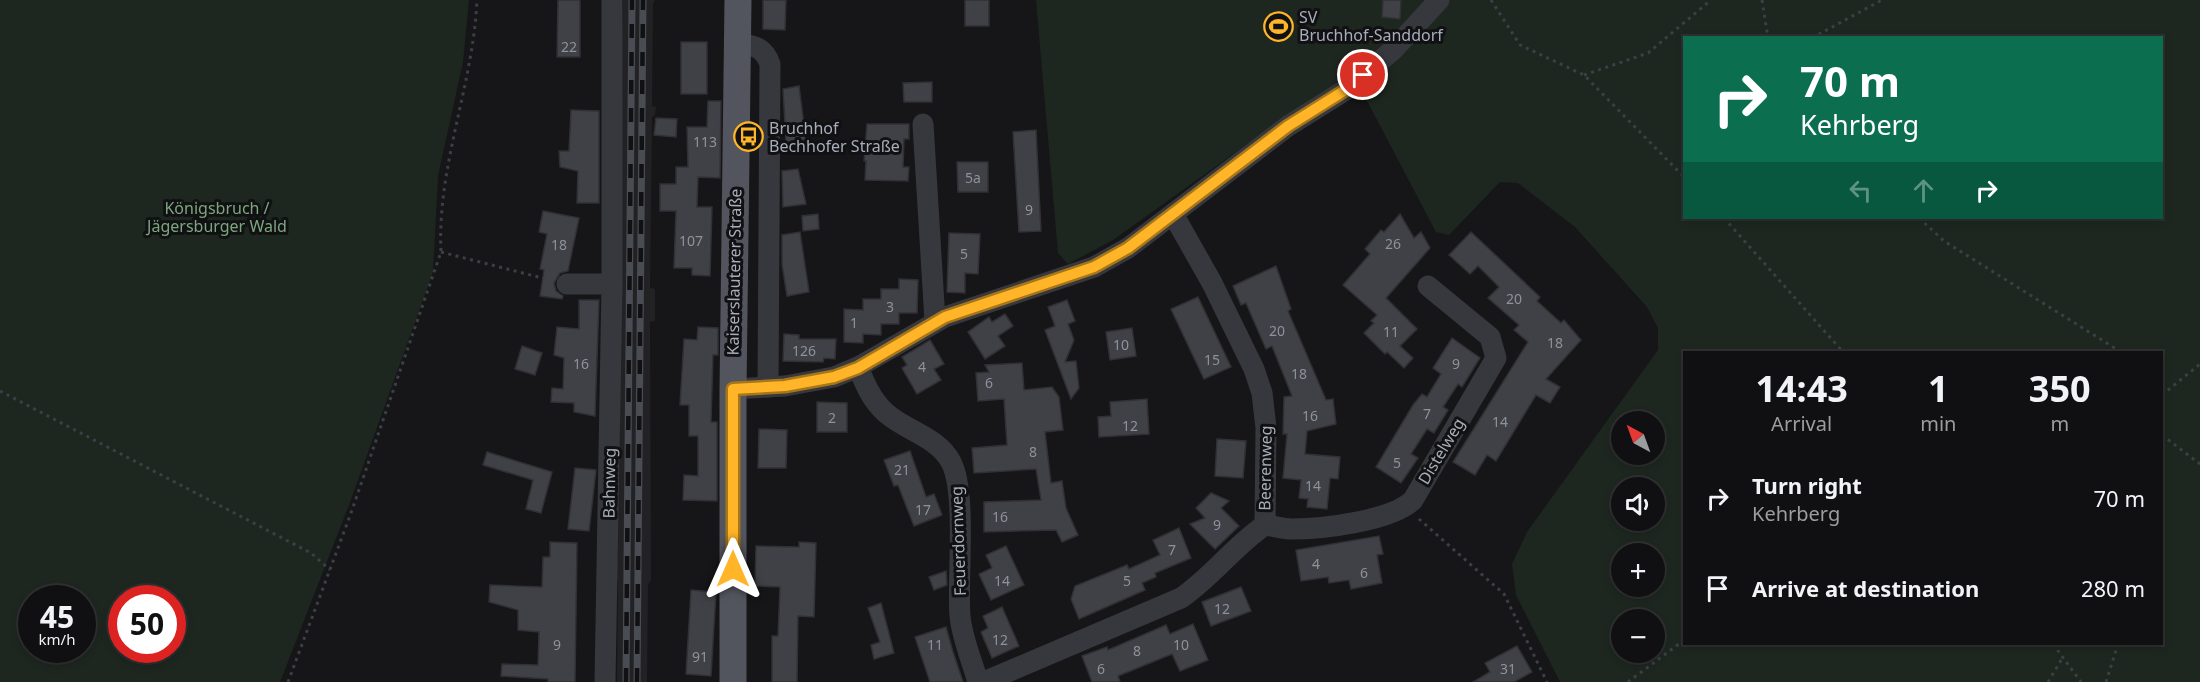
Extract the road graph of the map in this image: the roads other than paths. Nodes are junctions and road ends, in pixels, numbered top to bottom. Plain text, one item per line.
1 (612, 0) edge
2 (738, 0) edge
3 (1439, 0) edge
4 (738, 43) junction
5 (923, 124) dead end
6 (1173, 214) junction
7 (567, 284) road end
8 (612, 284) junction
9 (1428, 286) dead end
10 (935, 321) junction
11 (858, 368) junction
12 (768, 387) junction
13 (733, 389) junction
14 (1265, 525) junction
15 (604, 682) edge
16 (733, 682) edge
17 (978, 682) edge
18 (984, 682) edge

1 - 8 street, Bahnweg
2 - 4 main road, Kaiserslauterer Straße
3 - 6 street
4 - 12 street, Kaiserslauterer Straße
4 - 13 main road, Kaiserslauterer Straße
5 - 10 street
6 - 10 street
6 - 14 street, Beerenweg
7 - 8 street
8 - 15 street, Bahnweg
9 - 14 street, Distelweg
10 - 11 street
11 - 12 street
11 - 17 street, Feuerdornweg
12 - 13 street
13 - 16 main road, Kaiserslauterer Straße
14 - 18 street, Beerenweg

